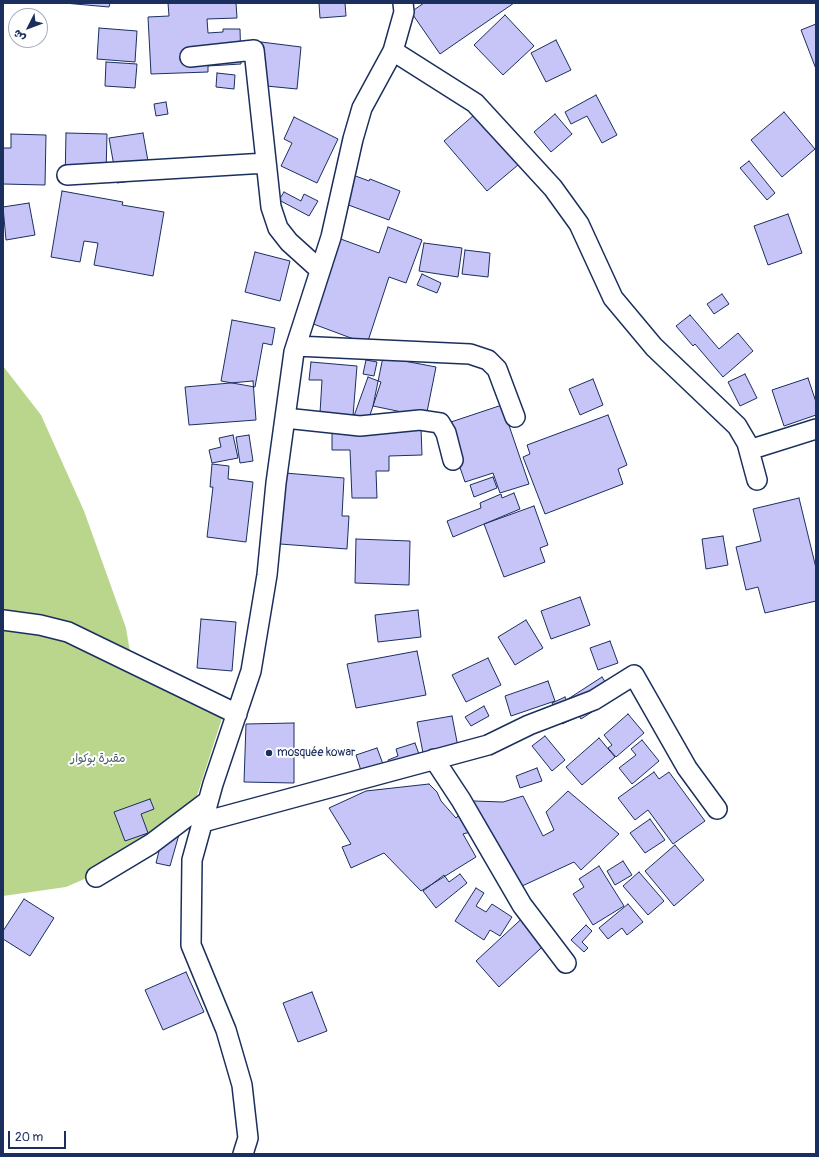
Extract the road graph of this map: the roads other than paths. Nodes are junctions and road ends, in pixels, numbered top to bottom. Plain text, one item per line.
1 (403, 3) edge
2 (393, 51) junction
3 (190, 57) dead end
4 (266, 163) junction
5 (67, 175) dead end
6 (320, 270) junction
7 (296, 346) junction
8 (515, 417) dead end
9 (285, 418) junction
10 (816, 429) edge
11 (749, 450) junction
12 (453, 460) dead end
13 (756, 480) dead end
14 (3, 620) edge
15 (237, 714) junction
16 (434, 759) junction
17 (208, 801) junction
18 (717, 808) dead end
19 (203, 822) junction
20 (96, 877) dead end
21 (566, 963) dead end
22 (244, 1154) edge

1 - 2 street
2 - 6 street
2 - 11 street
3 - 4 street
4 - 5 street
4 - 6 street
6 - 7 street
7 - 8 street
7 - 9 street
9 - 12 street
9 - 15 street
10 - 11 street
11 - 13 street
14 - 15 street
15 - 17 street
16 - 18 street
16 - 19 street
16 - 21 street
17 - 19 street
17 - 20 street
19 - 22 street

